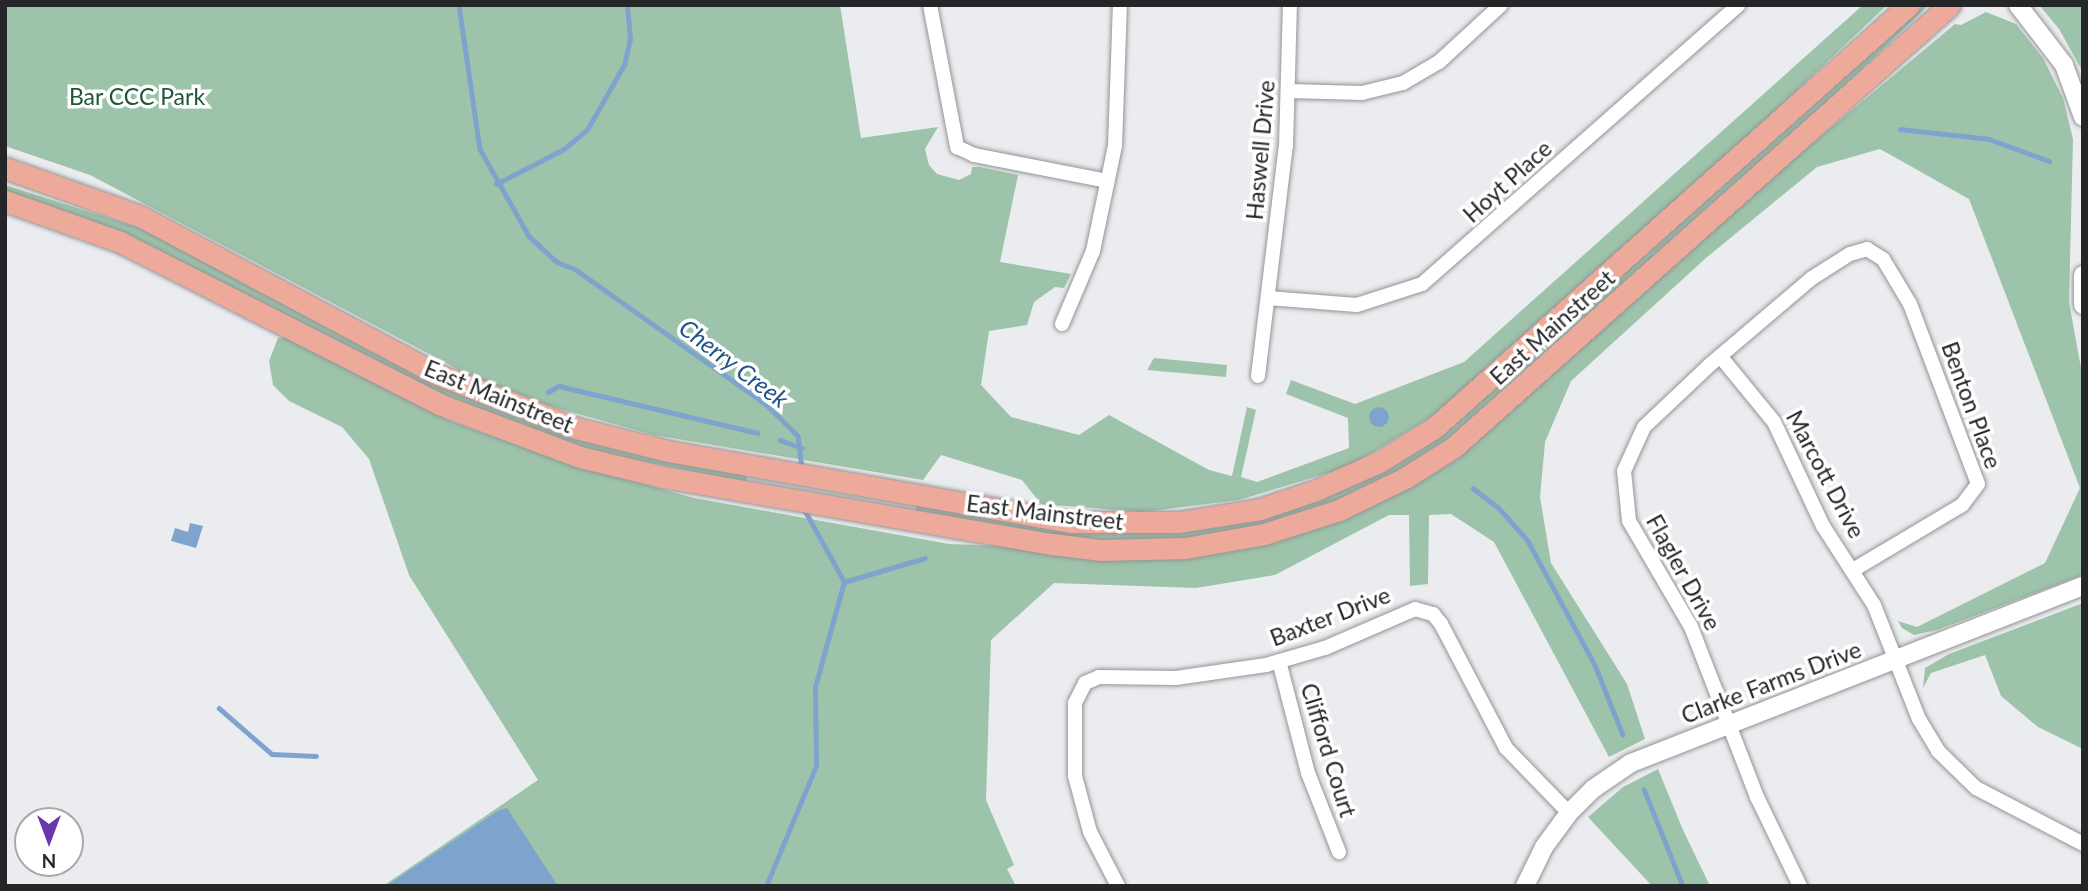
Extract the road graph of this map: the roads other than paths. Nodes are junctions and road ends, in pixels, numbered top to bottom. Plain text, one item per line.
1 (930, 5) edge
2 (1120, 5) edge
3 (1290, 5) edge
4 (1501, 5) edge
5 (1738, 5) edge
6 (1909, 5) edge
7 (1950, 5) edge
8 (2018, 5) edge
9 (1289, 91) junction
10 (2083, 117) edge
11 (5, 168) edge
12 (1108, 181) junction
13 (5, 201) edge
14 (1867, 249) joint
15 (2083, 275) edge
16 (1268, 298) junction
17 (2083, 305) edge
18 (1062, 324) dead end
19 (1720, 356) junction
20 (1258, 376) dead end
21 (1853, 570) junction
22 (2083, 586) edge
23 (1897, 660) junction
24 (1279, 661) junction
25 (1730, 723) junction
26 (1569, 813) junction
27 (2083, 844) edge
28 (1339, 852) dead end
29 (1118, 886) edge
30 (1525, 886) edge
31 (1800, 886) edge

1 - 12 street
2 - 12 street
3 - 9 street, Haswell Drive
4 - 9 street
5 - 16 street, Hoyt Place
6 - 11 main road, East Mainstreet
7 - 13 main road, East Mainstreet
8 - 10 street
9 - 16 street, Haswell Drive
12 - 18 street
14 - 19 street, Flagler Drive
14 - 21 street, Benton Place
15 - 17 street
16 - 20 street, Haswell Drive
19 - 21 street, Marcott Drive
19 - 25 street, Flagler Drive
21 - 23 street, Marcott Drive
22 - 23 street, Clarke Farms Drive
23 - 25 street, Clarke Farms Drive
23 - 27 street, Marcott Drive
24 - 26 street, Baxter Drive
24 - 28 street, Clifford Court
24 - 29 street, Baxter Drive
25 - 26 street, Clarke Farms Drive
25 - 31 street, Flagler Drive
26 - 30 street, Clarke Farms Drive

